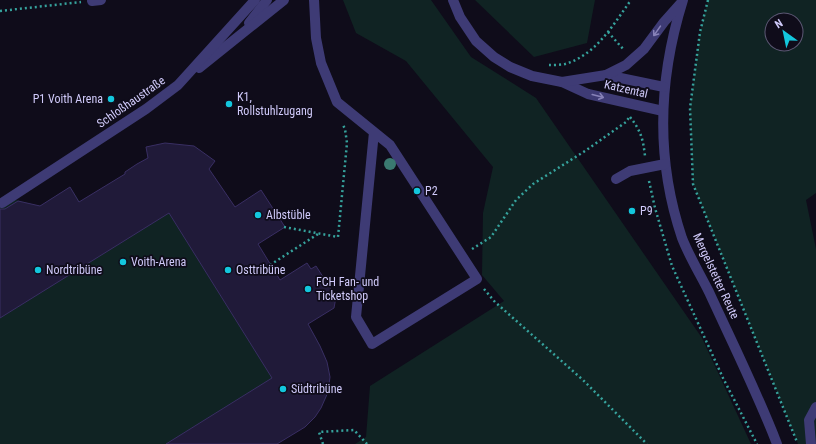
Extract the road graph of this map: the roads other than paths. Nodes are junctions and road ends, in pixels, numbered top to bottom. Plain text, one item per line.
1 (255, 0) edge
2 (267, 0) edge
3 (284, 0) edge
4 (314, 0) edge
5 (453, 0) edge
6 (682, 1) edge
7 (240, 36) junction
8 (606, 75) junction
9 (562, 82) junction
10 (180, 83) junction
11 (664, 87) junction
12 (663, 111) junction
13 (374, 132) junction
14 (665, 164) junction
15 (616, 179) dead end
16 (2, 203) dead end
17 (816, 408) edge
18 (776, 444) edge
19 (811, 444) edge

1 - 10 street, Schloßhaustraße
2 - 7 street
3 - 7 street
4 - 13 street
5 - 9 street, Katzental
6 -> 8 street, Katzental
6 - 11 street, Katzental
7 - 10 street
8 - 9 street, Katzental
8 - 11 street, Katzental
9 -> 12 street, Katzental
10 - 16 street, Schloßhaustraße
11 - 12 street, Katzental
12 - 14 street, Mergelstetter Reute
13 - 13 street
14 - 15 street
14 - 18 street, Mergelstetter Reute
17 - 19 street

